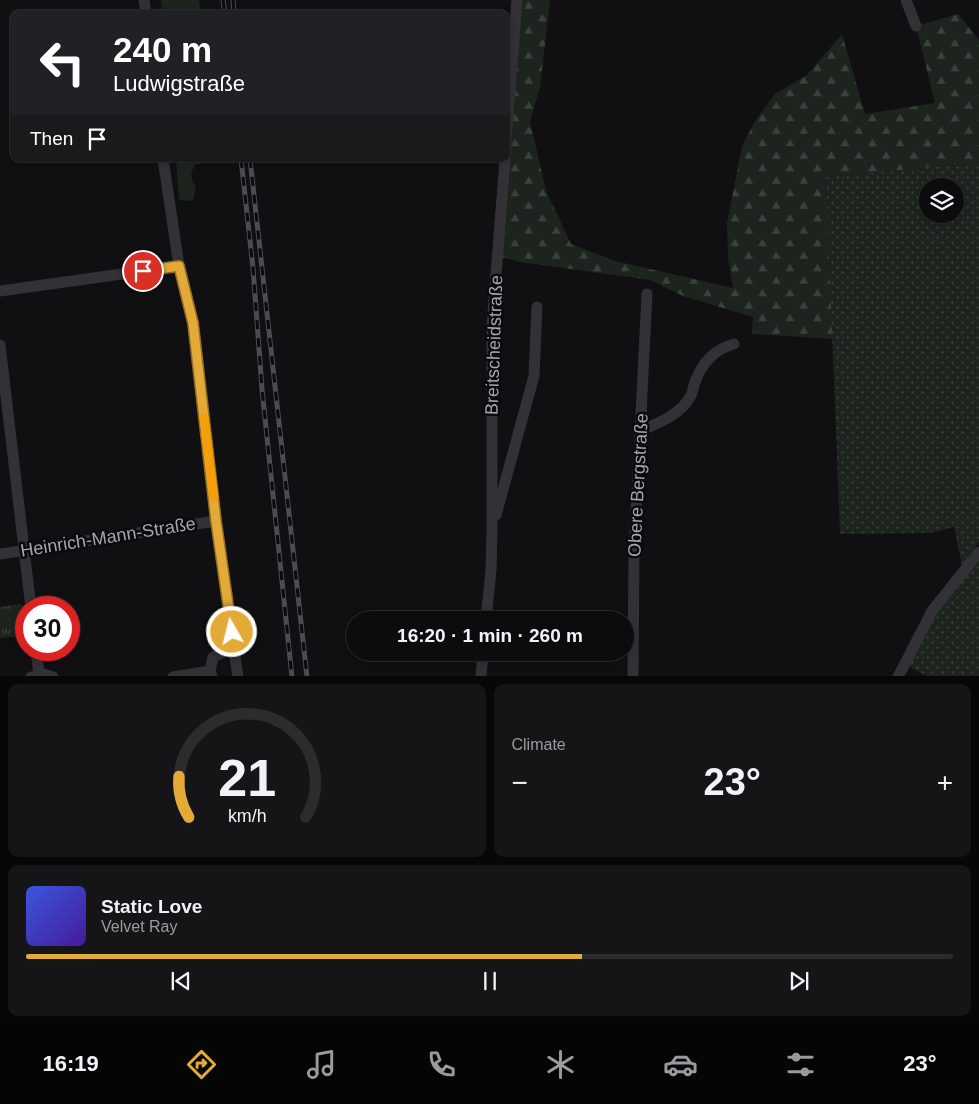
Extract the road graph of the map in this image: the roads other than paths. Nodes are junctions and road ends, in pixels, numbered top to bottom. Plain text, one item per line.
1 (517, 0) edge
2 (906, 0) edge
3 (916, 26) dead end
4 (510, 89) edge
5 (163, 162) edge
6 (505, 162) edge
7 (179, 266) junction
8 (0, 291) edge
9 (647, 294) dead end
10 (537, 307) dead end
11 (734, 344) dead end
12 (0, 345) edge
13 (640, 431) junction
14 (216, 521) junction
15 (492, 532) junction
16 (24, 550) junction
17 (979, 552) edge
18 (0, 554) edge
19 (30, 596) edge
20 (487, 611) edge
21 (235, 651) junction
22 (36, 661) edge
23 (482, 661) edge
24 (211, 674) edge
25 (35, 675) edge
26 (53, 676) edge
27 (174, 676) edge
28 (238, 676) edge
29 (481, 676) edge
30 (633, 676) edge
31 (898, 676) edge

1 - 4 street
2 - 3 street
5 - 7 street
6 - 15 street, Breitscheidstraße
7 - 8 street
7 - 14 street
9 - 13 street, Obere Bergstraße
10 - 15 street, Breitscheidstraße
11 - 13 street
12 - 16 street
13 - 30 street, Obere Bergstraße
14 - 16 street, Heinrich-Mann-Straße
14 - 21 street
15 - 20 street, Breitscheidstraße
16 - 18 street, Heinrich-Mann-Straße
16 - 19 street
17 - 31 street
21 - 24 street
21 - 28 street
22 - 25 street
23 - 29 street
24 - 27 street
25 - 26 street

